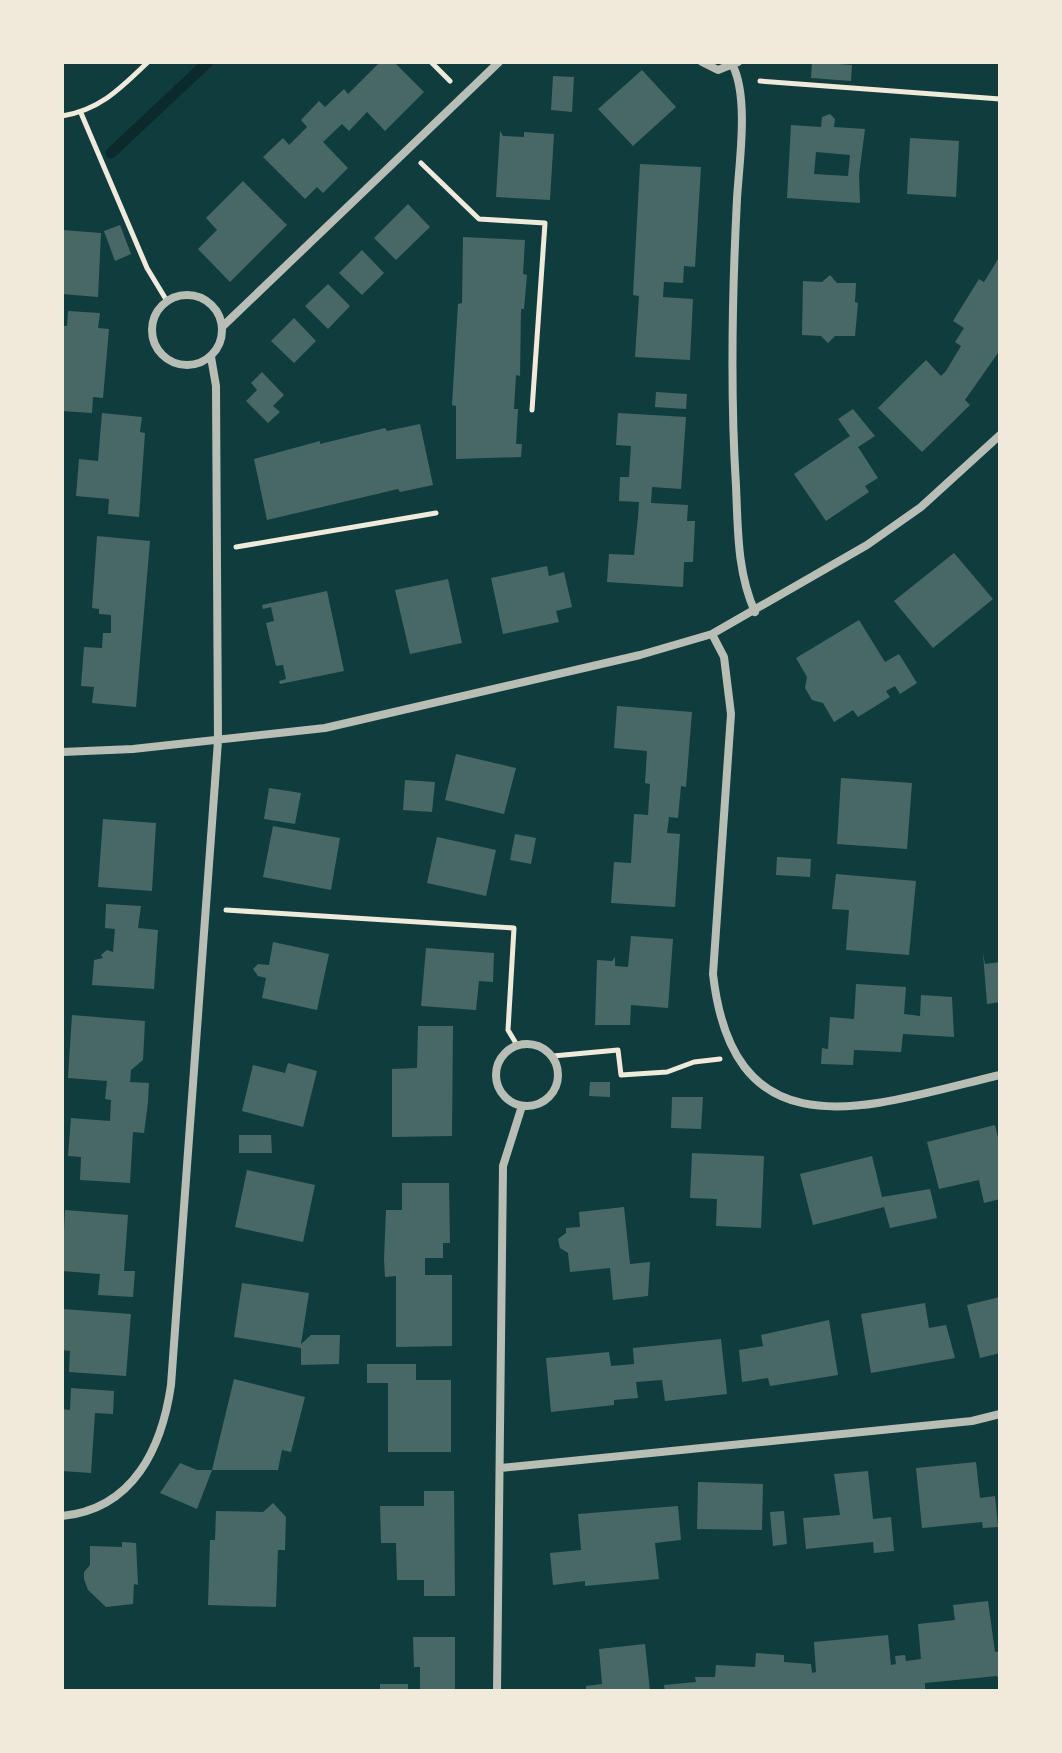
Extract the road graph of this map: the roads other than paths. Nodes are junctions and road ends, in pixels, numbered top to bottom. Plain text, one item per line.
1 (499, 62) edge
2 (702, 62) edge
3 (735, 64) edge
4 (222, 327) junction
5 (211, 357) junction
6 (1000, 435) edge
7 (755, 612) junction
8 (712, 634) junction
9 (218, 741) junction
10 (62, 752) edge
11 (1000, 1075) edge
12 (522, 1106) junction
13 (1000, 1414) edge
14 (501, 1468) junction
15 (62, 1516) edge
16 (497, 1691) edge

1 - 4 street
2 - 3 street
3 - 7 street
4 - 5 street
4 - 5 street
5 - 9 street
6 - 7 street
7 - 8 street
8 - 9 street
8 - 11 street
9 - 10 street
9 - 15 street
12 - 12 street
12 - 14 street
13 - 14 street
14 - 16 street

